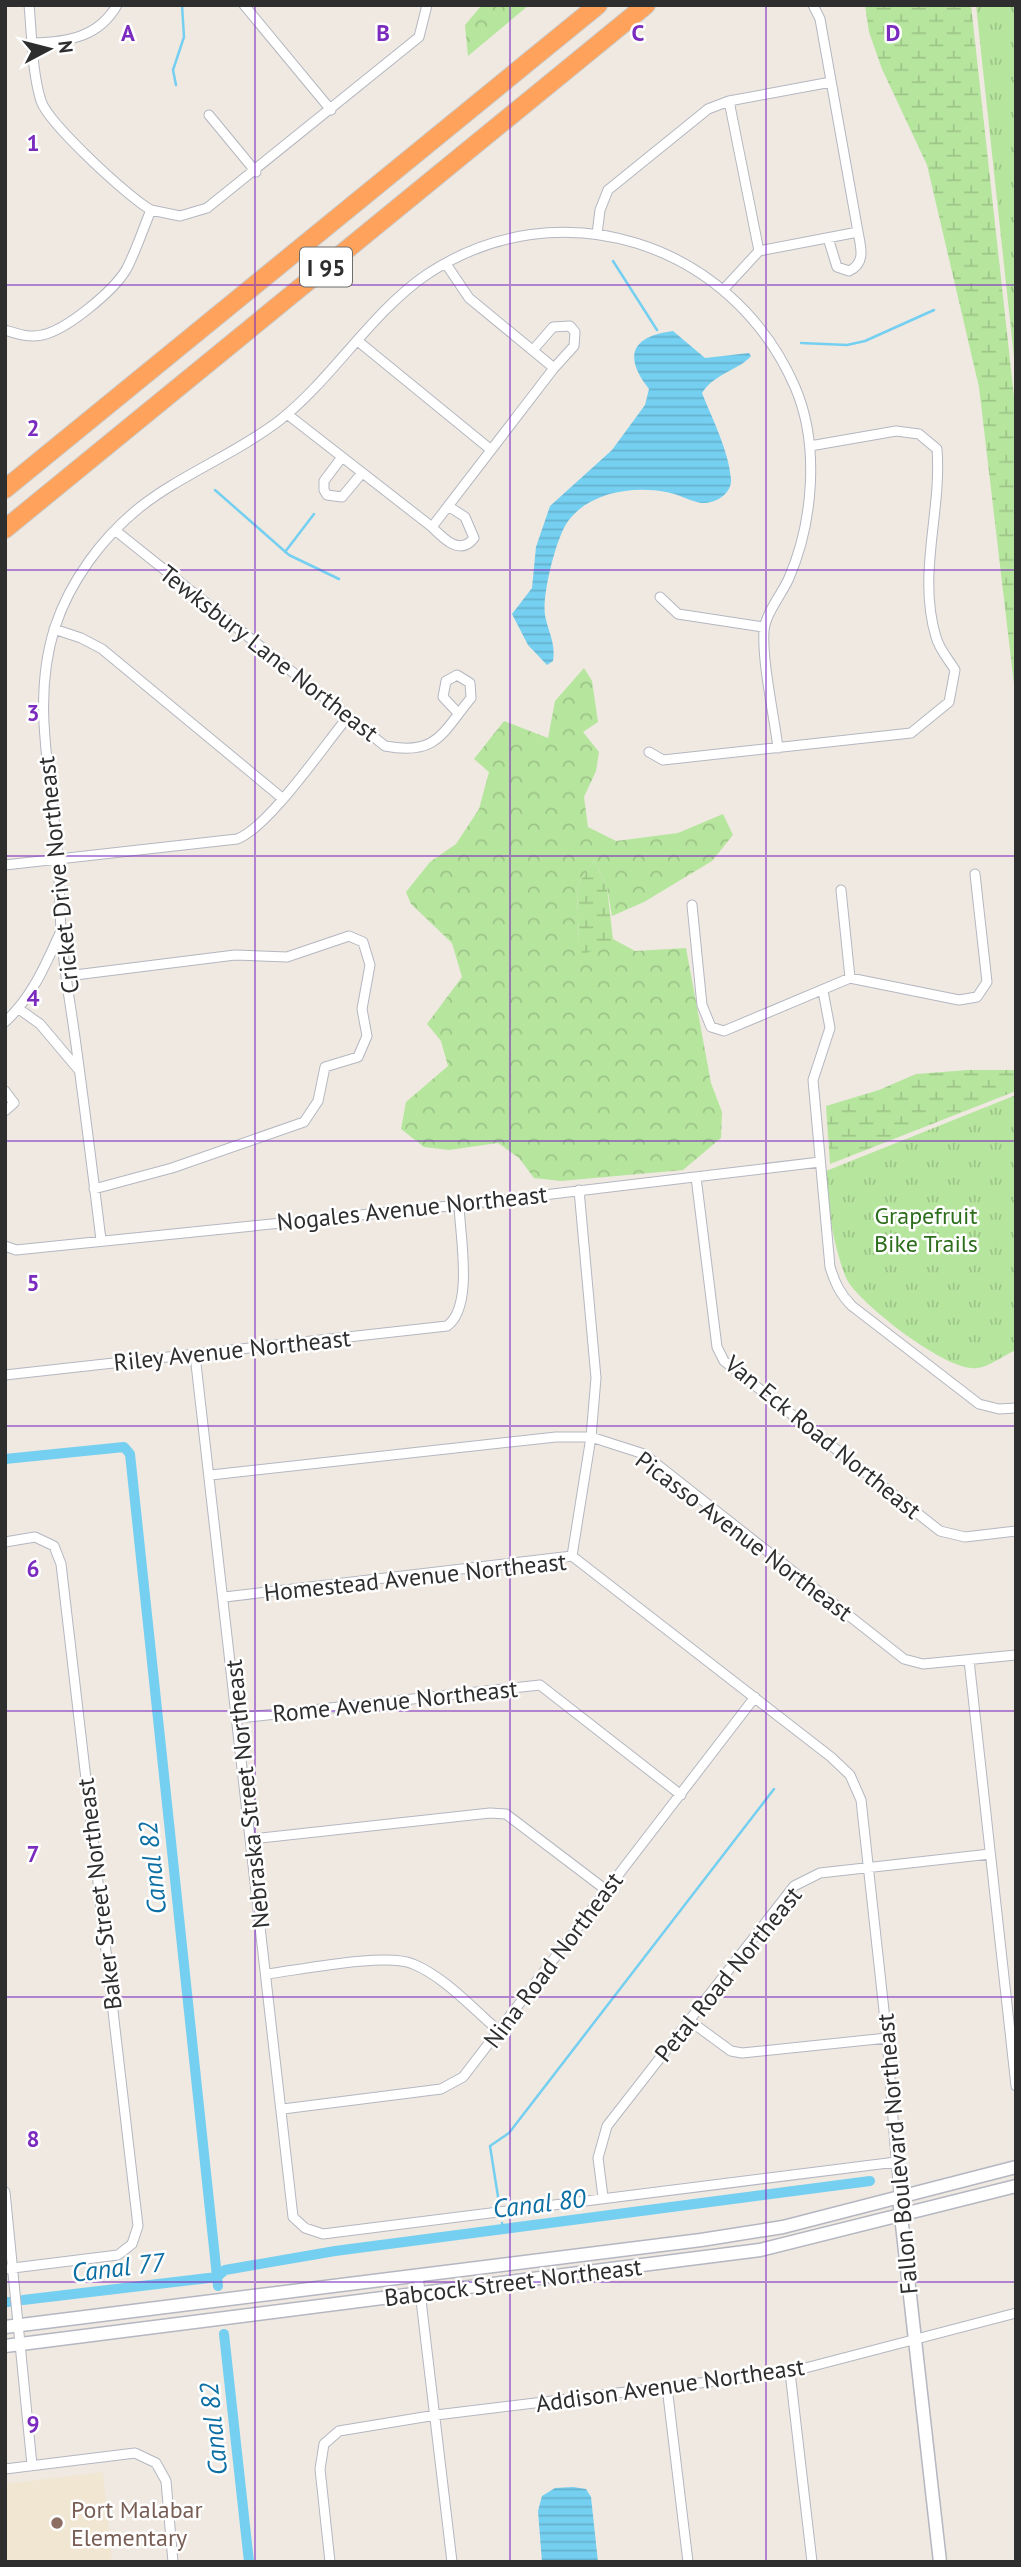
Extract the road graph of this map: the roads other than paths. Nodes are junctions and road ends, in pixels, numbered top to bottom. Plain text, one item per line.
1 (29, 5) edge
2 (117, 5) edge
3 (244, 5) edge
4 (427, 5) edge
5 (598, 5) edge
6 (646, 5) edge
7 (813, 5) edge
8 (33, 43) junction
9 (831, 82) junction
10 (729, 102) junction
11 (331, 110) junction
12 (209, 115) dead end
13 (256, 172) junction
14 (151, 210) junction
15 (858, 232) junction
16 (597, 234) junction
17 (828, 238) junction
18 (759, 251) junction
19 (446, 264) junction
20 (723, 290) junction
21 (5, 330) edge
22 (359, 342) junction
23 (533, 350) junction
24 (554, 368) junction
25 (287, 414) junction
26 (810, 446) junction
27 (490, 449) junction
28 (342, 457) junction
29 (362, 473) junction
30 (5, 489) edge
31 (448, 506) junction
32 (432, 527) junction
33 (5, 529) edge
34 (116, 531) junction
35 (660, 597) dead end
36 (763, 627) junction
37 (54, 629) junction
38 (458, 713) dead end
39 (347, 718) junction
40 (778, 748) junction
41 (649, 752) dead end
42 (282, 798) junction
43 (58, 859) junction
44 (5, 865) edge
45 (975, 874) dead end
46 (841, 890) dead end
47 (692, 905) dead end
48 (61, 931) junction
49 (67, 976) junction
50 (850, 978) junction
51 (824, 991) junction
52 (19, 1009) junction
53 (5, 1022) edge
54 (79, 1070) junction
55 (5, 1091) edge
56 (5, 1111) edge
57 (820, 1162) junction
58 (696, 1177) junction
59 (94, 1189) junction
60 (579, 1190) junction
61 (459, 1205) junction
62 (101, 1240) junction
63 (5, 1245) edge
64 (195, 1355) junction
65 (5, 1375) edge
66 (1016, 1408) edge
67 (591, 1437) junction
68 (211, 1475) junction
69 (1016, 1531) edge
70 (5, 1542) edge
71 (572, 1556) junction
72 (225, 1597) junction
73 (1016, 1655) edge
74 (969, 1660) junction
75 (755, 1697) junction
76 (239, 1718) junction
77 (831, 1757) joint
78 (681, 1795) junction
79 (252, 1839) junction
80 (990, 1854) junction
81 (869, 1868) junction
82 (606, 1890) junction
83 (267, 1974) junction
84 (690, 2021) junction
85 (499, 2031) junction
86 (887, 2038) junction
87 (1016, 2086) edge
88 (283, 2109) junction
89 (896, 2162) junction
90 (1016, 2167) edge
91 (1016, 2186) edge
92 (5, 2192) edge
93 (603, 2197) junction
94 (899, 2198) junction
95 (901, 2215) junction
96 (10, 2269) edge
97 (418, 2275) junction
98 (421, 2294) junction
99 (1016, 2313) edge
100 (11, 2326) edge
101 (915, 2339) junction
102 (19, 2345) junction
103 (5, 2346) edge
104 (790, 2372) junction
105 (667, 2387) junction
106 (436, 2415) junction
107 (32, 2465) junction
108 (5, 2469) edge
109 (173, 2562) edge
110 (330, 2562) edge
111 (453, 2562) edge
112 (688, 2562) edge
113 (812, 2562) edge
114 (940, 2562) edge

1 - 8 street
2 - 8 street
3 - 11 street
4 - 11 street
5 - 30 highway, I 95
6 - 33 highway, I 95
7 - 9 street
8 - 14 street
9 - 10 street
9 - 15 street
10 - 16 street
10 - 18 street
11 - 13 street
12 - 13 street
13 - 14 street
14 - 21 street
15 - 17 street
15 - 17 street
16 - 19 street, Cricket Drive Northeast
16 - 20 street, Cricket Drive Northeast
17 - 18 street
18 - 20 street
19 - 22 street, Cricket Drive Northeast
19 - 23 street
20 - 26 street, Cricket Drive Northeast
22 - 25 street, Cricket Drive Northeast
22 - 27 street
23 - 24 street
23 - 24 street
24 - 27 street
25 - 28 street
25 - 34 street, Cricket Drive Northeast
26 - 36 street, Cricket Drive Northeast
26 - 40 street
27 - 31 street
28 - 29 street
28 - 29 street
29 - 32 street
31 - 32 street
31 - 32 street
34 - 37 street, Cricket Drive Northeast
34 - 39 street, Tewksbury Lane Northeast
35 - 36 street
36 - 40 street
37 - 42 street
37 - 43 street, Cricket Drive Northeast
38 - 39 street, Tewksbury Lane Northeast
39 - 42 street
40 - 41 street
42 - 43 street
43 - 44 street
43 - 48 street, Cricket Drive Northeast
45 - 50 street
46 - 50 street
47 - 51 street
48 - 49 street, Cricket Drive Northeast
48 - 52 street
49 - 54 street, Cricket Drive Northeast
49 - 59 street
50 - 51 street
51 - 57 street
52 - 53 street
52 - 54 street
54 - 59 street, Cricket Drive Northeast
55 - 56 street
57 - 58 street, Nogales Avenue Northeast
57 - 66 street
58 - 60 street, Nogales Avenue Northeast
58 - 69 street, Van Eck Road Northeast
59 - 62 street, Cricket Drive Northeast
60 - 61 street, Nogales Avenue Northeast
60 - 67 street
61 - 62 street, Nogales Avenue Northeast
61 - 64 street, Riley Avenue Northeast
62 - 63 street, Nogales Avenue Northeast
64 - 65 street, Riley Avenue Northeast
64 - 68 street, Nebraska Street Northeast
67 - 68 street, Picasso Avenue Northeast
67 - 71 street
67 - 74 street, Picasso Avenue Northeast
68 - 72 street, Nebraska Street Northeast
70 - 96 street, Baker Street Northeast
71 - 72 street, Homestead Avenue Northeast
71 - 75 street, Homestead Avenue Northeast
72 - 76 street, Nebraska Street Northeast
73 - 74 street, Picasso Avenue Northeast
74 - 80 street
75 - 77 street, Homestead Avenue Northeast
75 - 78 street, Nina Road Northeast
76 - 78 street, Rome Avenue Northeast
76 - 79 street, Nebraska Street Northeast
77 - 81 street, Fallon Boulevard Northeast
78 - 82 street, Nina Road Northeast
79 - 82 street
79 - 83 street, Nebraska Street Northeast
80 - 81 street, Petal Road Northeast
80 - 87 street
81 - 84 street, Petal Road Northeast
81 - 86 street, Fallon Boulevard Northeast
82 - 85 street, Nina Road Northeast
83 - 85 street
83 - 88 street, Nebraska Street Northeast
84 - 86 street
84 - 93 street, Petal Road Northeast
85 - 88 street, Nina Road Northeast
86 - 89 street, Fallon Boulevard Northeast
88 - 93 street, Nebraska Street Northeast
89 - 93 street
89 - 94 street, Fallon Boulevard Northeast
90 - 94 main road, Babcock Street Northeast
91 - 95 main road, Babcock Street Northeast
92 - 96 street
94 - 95 main road, Fallon Boulevard Northeast
94 - 97 main road, Babcock Street Northeast
95 - 98 main road, Babcock Street Northeast
95 - 101 main road, Fallon Boulevard Northeast
96 - 100 street
97 - 98 street
97 - 100 main road, Babcock Street Northeast
98 - 102 main road, Babcock Street Northeast
98 - 106 street
99 - 101 street, Addison Avenue Northeast
100 - 102 street
101 - 104 street, Addison Avenue Northeast
101 - 114 main road, Fallon Boulevard Northeast
102 - 103 main road, Babcock Street Northeast
102 - 107 street
104 - 105 street, Addison Avenue Northeast
104 - 113 street
105 - 106 street, Addison Avenue Northeast
105 - 112 street
106 - 110 street, Addison Avenue Northeast
106 - 111 street
107 - 108 street
107 - 109 street

